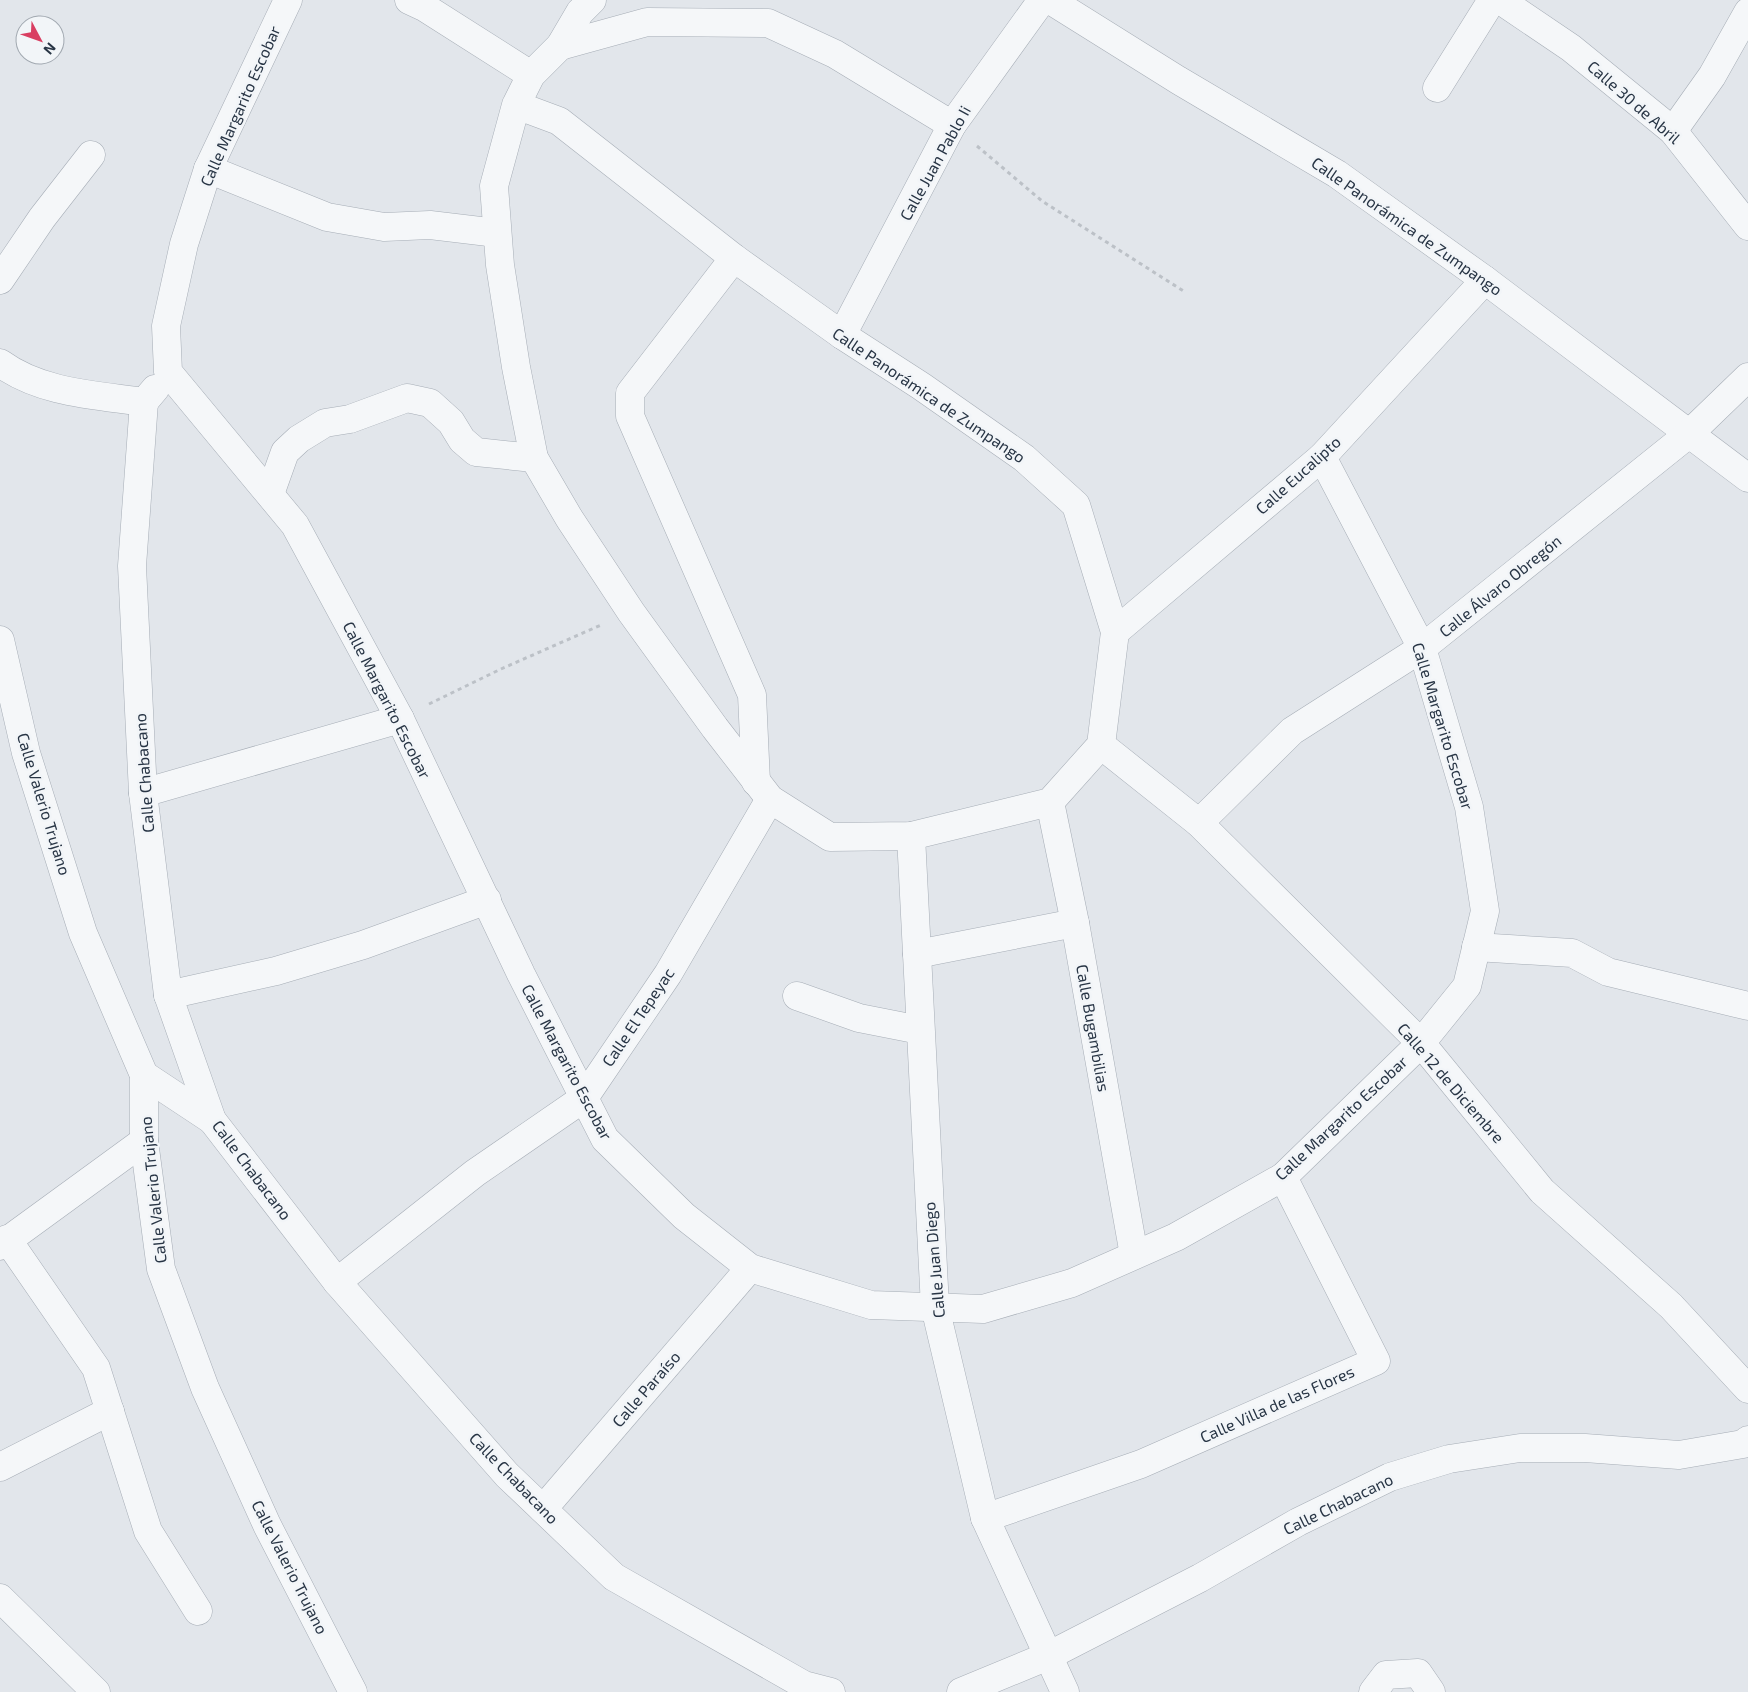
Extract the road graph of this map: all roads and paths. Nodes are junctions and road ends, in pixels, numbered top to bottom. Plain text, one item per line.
1 (288, 0) edge
2 (408, 0) edge
3 (592, 0) edge
4 (1042, 0) edge
5 (1050, 0) edge
6 (1492, 0) edge
7 (1500, 0) edge
8 (1748, 12) edge
9 (560, 46) junction
10 (531, 75) junction
11 (1437, 88) dead end
12 (516, 105) junction
13 (952, 125) junction
14 (1673, 131) junction
15 (92, 155) dead end
16 (208, 168) junction
17 (1748, 226) edge
18 (498, 233) junction
19 (734, 258) junction
20 (0, 280) edge
21 (1486, 280) junction
22 (1185, 292) dead end
23 (842, 335) junction
24 (0, 363) edge
25 (168, 372) junction
26 (1748, 377) edge
27 (144, 402) junction
28 (1690, 433) junction
29 (1322, 457) junction
30 (534, 458) junction
31 (1748, 478) edge
32 (270, 494) junction
33 (631, 612) junction
34 (1115, 632) junction
35 (0, 640) edge
36 (1422, 648) junction
37 (400, 719) junction
38 (1101, 745) junction
39 (763, 790) junction
40 (143, 793) junction
41 (1050, 802) junction
42 (1199, 823) junction
43 (912, 836) junction
44 (487, 900) junction
45 (1075, 923) junction
46 (1476, 948) junction
47 (917, 954) junction
48 (168, 995) junction
49 (797, 996) dead end
50 (1748, 1006) edge
51 (920, 1030) junction
52 (1421, 1043) junction
53 (144, 1075) junction
54 (584, 1098) junction
55 (212, 1120) junction
56 (144, 1141) junction
57 (1283, 1178) junction
58 (4, 1243) edge
59 (1134, 1254) junction
60 (750, 1268) junction
61 (338, 1282) junction
62 (934, 1307) junction
63 (1748, 1388) edge
64 (110, 1411) junction
65 (1748, 1440) edge
66 (0, 1467) edge
67 (542, 1509) junction
68 (985, 1518) junction
69 (0, 1598) edge
70 (198, 1611) dead end
71 (1048, 1656) junction
72 (801, 1688) edge
73 (96, 1692) edge
74 (353, 1692) edge
75 (831, 1692) edge
76 (961, 1692) edge
77 (1065, 1692) edge
78 (1373, 1692) edge
79 (1431, 1692) edge

1 - 16 street, Calle Margarito Escobar
2 - 10 street
3 - 9 street
4 - 13 street, Calle Juan Pablo Ii
5 - 21 street, Calle Panorámica de Zumpango
6 - 11 street
7 - 14 street, Calle 30 de Abril
8 - 14 street
9 - 10 street
9 - 13 street
10 - 12 street
12 - 18 street
12 - 19 street, Calle Panorámica de Zumpango
13 - 22 path
13 - 23 street, Calle Juan Pablo Ii
14 - 17 street, Calle 30 de Abril
15 - 20 street
16 - 18 street
16 - 25 street, Calle Margarito Escobar
18 - 30 street
19 - 23 street, Calle Panorámica de Zumpango
19 - 39 street
21 - 28 street, Calle Panorámica de Zumpango
21 - 29 street, Calle Eucalipto
23 - 34 street, Calle Panorámica de Zumpango
24 - 27 street
25 - 27 street
25 - 32 street, Calle Margarito Escobar
26 - 28 street, Calle Álvaro Obregón
27 - 40 street, Calle Chabacano
28 - 31 street, Calle Panorámica de Zumpango
28 - 36 street, Calle Álvaro Obregón
29 - 34 street, Calle Eucalipto
29 - 36 street, Calle Margarito Escobar
30 - 32 street
30 - 33 street
32 - 37 street, Calle Margarito Escobar
33 - 37 path
33 - 39 street
34 - 38 street, Calle Panorámica de Zumpango
35 - 53 street, Calle Valerio Trujano
36 - 42 street, Calle Álvaro Obregón
36 - 46 street, Calle Margarito Escobar
37 - 40 street
37 - 44 street, Calle Margarito Escobar
38 - 41 street
38 - 42 street, Calle 12 de Diciembre
39 - 43 street
39 - 54 street, Calle El Tepeyac
40 - 48 street, Calle Chabacano
41 - 43 street
41 - 45 street, Calle Bugambilias
42 - 52 street, Calle 12 de Diciembre
43 - 47 street, Calle Juan Diego
44 - 48 street
44 - 54 street, Calle Margarito Escobar
45 - 47 street
45 - 59 street, Calle Bugambilias
46 - 50 street
46 - 52 street, Calle Margarito Escobar
47 - 51 street, Calle Juan Diego
48 - 55 street, Calle Chabacano
49 - 51 street
51 - 62 street, Calle Juan Diego
52 - 57 street, Calle Margarito Escobar
52 - 63 street, Calle 12 de Diciembre
53 - 55 street
53 - 56 street, Calle Valerio Trujano
54 - 60 street, Calle Margarito Escobar
54 - 61 street, Calle El Tepeyac
55 - 61 street, Calle Chabacano
56 - 58 street
56 - 74 street, Calle Valerio Trujano
57 - 59 street, Calle Margarito Escobar
57 - 68 street, Calle Villa de las Flores
58 - 64 street
59 - 62 street, Calle Margarito Escobar
60 - 62 street, Calle Margarito Escobar
60 - 67 street, Calle Paraíso
61 - 67 street, Calle Chabacano
62 - 68 street, Calle Juan Diego
64 - 66 street
64 - 70 street
65 - 71 street, Calle Chabacano
67 - 72 street, Calle Chabacano
68 - 71 street, Calle Juan Diego
69 - 73 street
71 - 76 street, Calle Chabacano
71 - 77 street, Calle Juan Diego
72 - 75 street, Calle Chabacano
78 - 79 street

